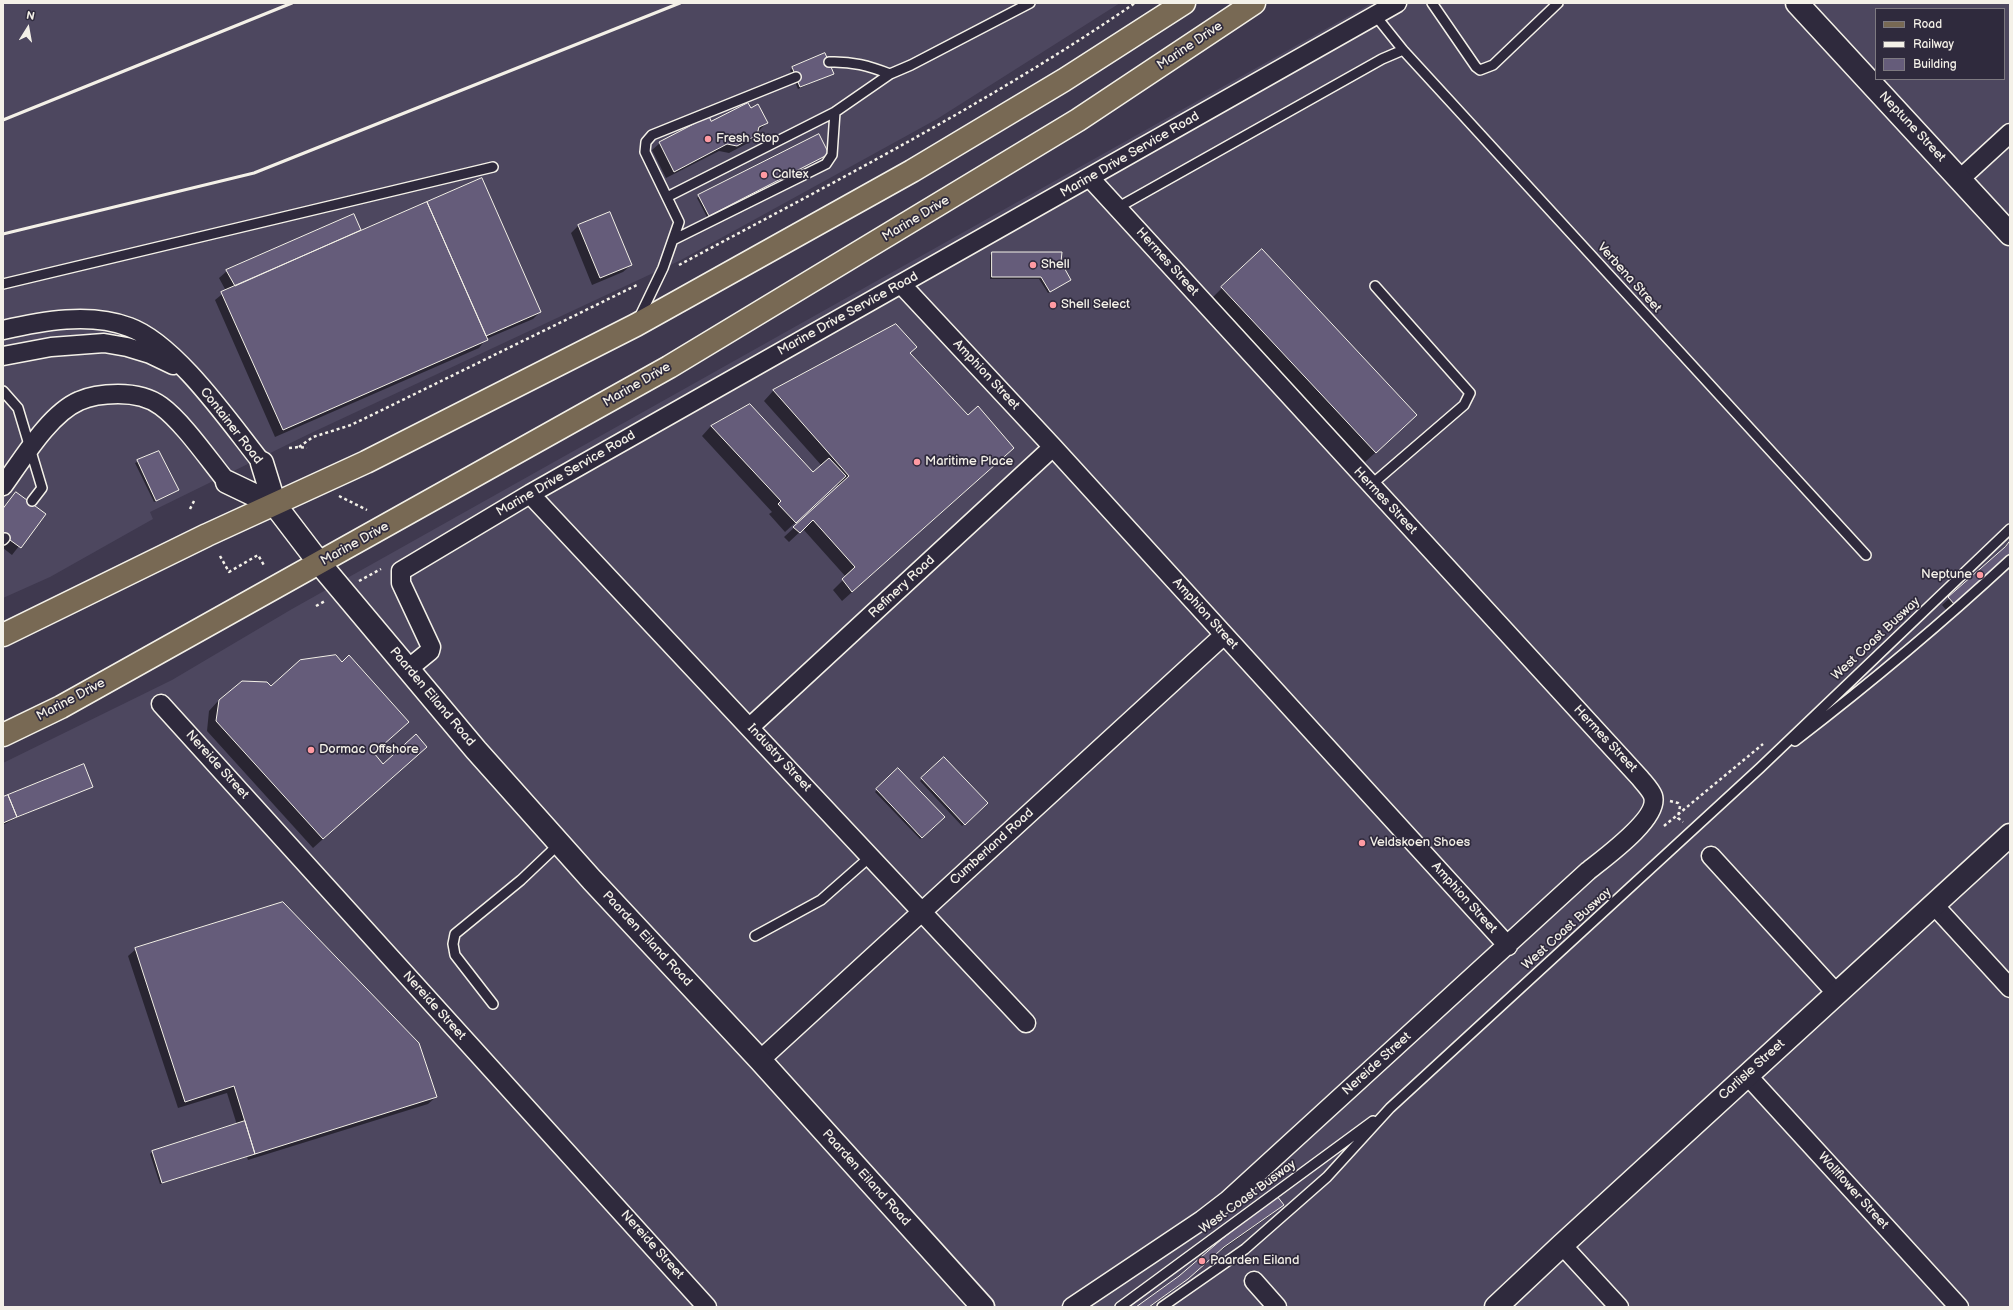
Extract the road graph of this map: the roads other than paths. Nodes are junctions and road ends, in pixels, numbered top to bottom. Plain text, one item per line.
1 (1030, 3) edge
2 (1184, 3) edge
3 (1254, 3) edge
4 (1397, 3) edge
5 (1432, 3) edge
6 (1797, 3) edge
7 (1552, 5) edge
8 (1375, 16) junction
9 (1403, 50) junction
10 (829, 62) dead end
11 (890, 74) junction
12 (796, 76) dead end
13 (836, 112) junction
14 (2010, 133) edge
15 (493, 167) dead end
16 (1090, 178) junction
17 (1960, 179) junction
18 (667, 197) junction
19 (1117, 208) junction
20 (2010, 234) edge
21 (673, 240) junction
22 (3, 284) edge
23 (901, 284) junction
24 (1375, 286) dead end
25 (636, 325) junction
26 (3, 330) edge
27 (26, 350) junction
28 (3, 356) edge
29 (3, 364) edge
30 (188, 372) junction
31 (3, 392) edge
32 (1053, 447) junction
33 (31, 449) junction
34 (262, 462) joint
35 (228, 482) joint
36 (1371, 485) junction
37 (3, 486) edge
38 (530, 494) junction
39 (32, 501) dead end
40 (275, 505) junction
41 (2010, 529) edge
42 (1866, 555) dead end
43 (2010, 560) edge
44 (320, 564) junction
45 (1224, 635) junction
46 (3, 636) edge
47 (408, 669) junction
48 (161, 704) dead end
49 (750, 728) junction
50 (3, 735) edge
51 (1760, 768) junction
52 (1653, 795) joint
53 (2010, 835) edge
54 (560, 843) junction
55 (871, 856) junction
56 (1711, 856) dead end
57 (1934, 905) junction
58 (922, 911) junction
59 (755, 936) dead end
60 (1508, 946) junction
61 (2010, 988) edge
62 (1837, 994) junction
63 (493, 1004) dead end
64 (1026, 1023) dead end
65 (760, 1060) junction
66 (1747, 1075) junction
67 (1390, 1108) junction
68 (1562, 1245) junction
69 (1254, 1281) dead end
70 (707, 1307) edge
71 (983, 1307) edge
72 (1072, 1307) edge
73 (1120, 1307) edge
74 (1162, 1307) edge
75 (1277, 1307) edge
76 (1496, 1307) edge
77 (1618, 1307) edge
78 (1959, 1307) edge

1 - 11 lane
2 - 25 main road
3 - 44 main road, Marine Drive
4 - 8 street, Marine Drive Service Road
5 - 7 lane
6 - 17 street, Neptune Street
8 - 9 lane, Verbena Street
8 - 16 street, Marine Drive Service Road
9 - 19 lane
9 - 42 lane, Verbena Street
10 - 11 lane
11 - 13 lane
12 - 18 lane
13 - 18 lane
13 - 21 lane
14 - 17 street
15 - 22 lane
16 - 19 street, Hermes Street
16 - 23 street, Marine Drive Service Road
17 - 20 street, Neptune Street
18 - 21 lane
19 - 36 street, Hermes Street
21 - 25 lane
23 - 32 street, Amphion Street
23 - 38 street, Marine Drive Service Road
24 - 36 lane
25 - 40 main road
26 - 30 street, Container Road
27 - 28 street, Container Road
27 - 29 lane
27 - 30 street, Container Road
30 - 34 street, Container Road
31 - 33 lane
32 - 45 street, Amphion Street
32 - 49 street, Refinery Road
33 - 35 street
33 - 37 street
33 - 39 lane
34 - 40 street, Container Road
35 - 40 street
36 - 52 street, Hermes Street
38 - 47 street, Marine Drive Service Road
38 - 49 street, Industry Street
40 - 44 street, Paarden Eiland Road
40 - 46 main road
41 - 51 lane, West Coast Busway
43 - 51 lane, West Coast Busway
44 - 47 street, Paarden Eiland Road
44 - 50 main road, Marine Drive
45 - 58 street, Cumberland Road
45 - 60 street, Amphion Street
47 - 54 street, Paarden Eiland Road
48 - 70 street, Nereide Street
49 - 55 street, Industry Street
51 - 67 lane, West Coast Busway
52 - 60 street, Nereide Street
53 - 57 street, Carlisle Street
54 - 63 lane
54 - 65 street, Paarden Eiland Road
55 - 58 street, Industry Street
55 - 59 lane
56 - 62 street
57 - 61 street
57 - 62 street, Carlisle Street
58 - 64 street, Industry Street
58 - 65 street, Cumberland Road
60 - 72 street, Nereide Street
62 - 66 street, Carlisle Street
65 - 71 street, Paarden Eiland Road
66 - 68 street, Carlisle Street
66 - 78 street, Wallflower Street
67 - 73 lane, West Coast Busway
67 - 74 lane, West Coast Busway
68 - 76 street, Carlisle Street
68 - 77 street
69 - 75 street

